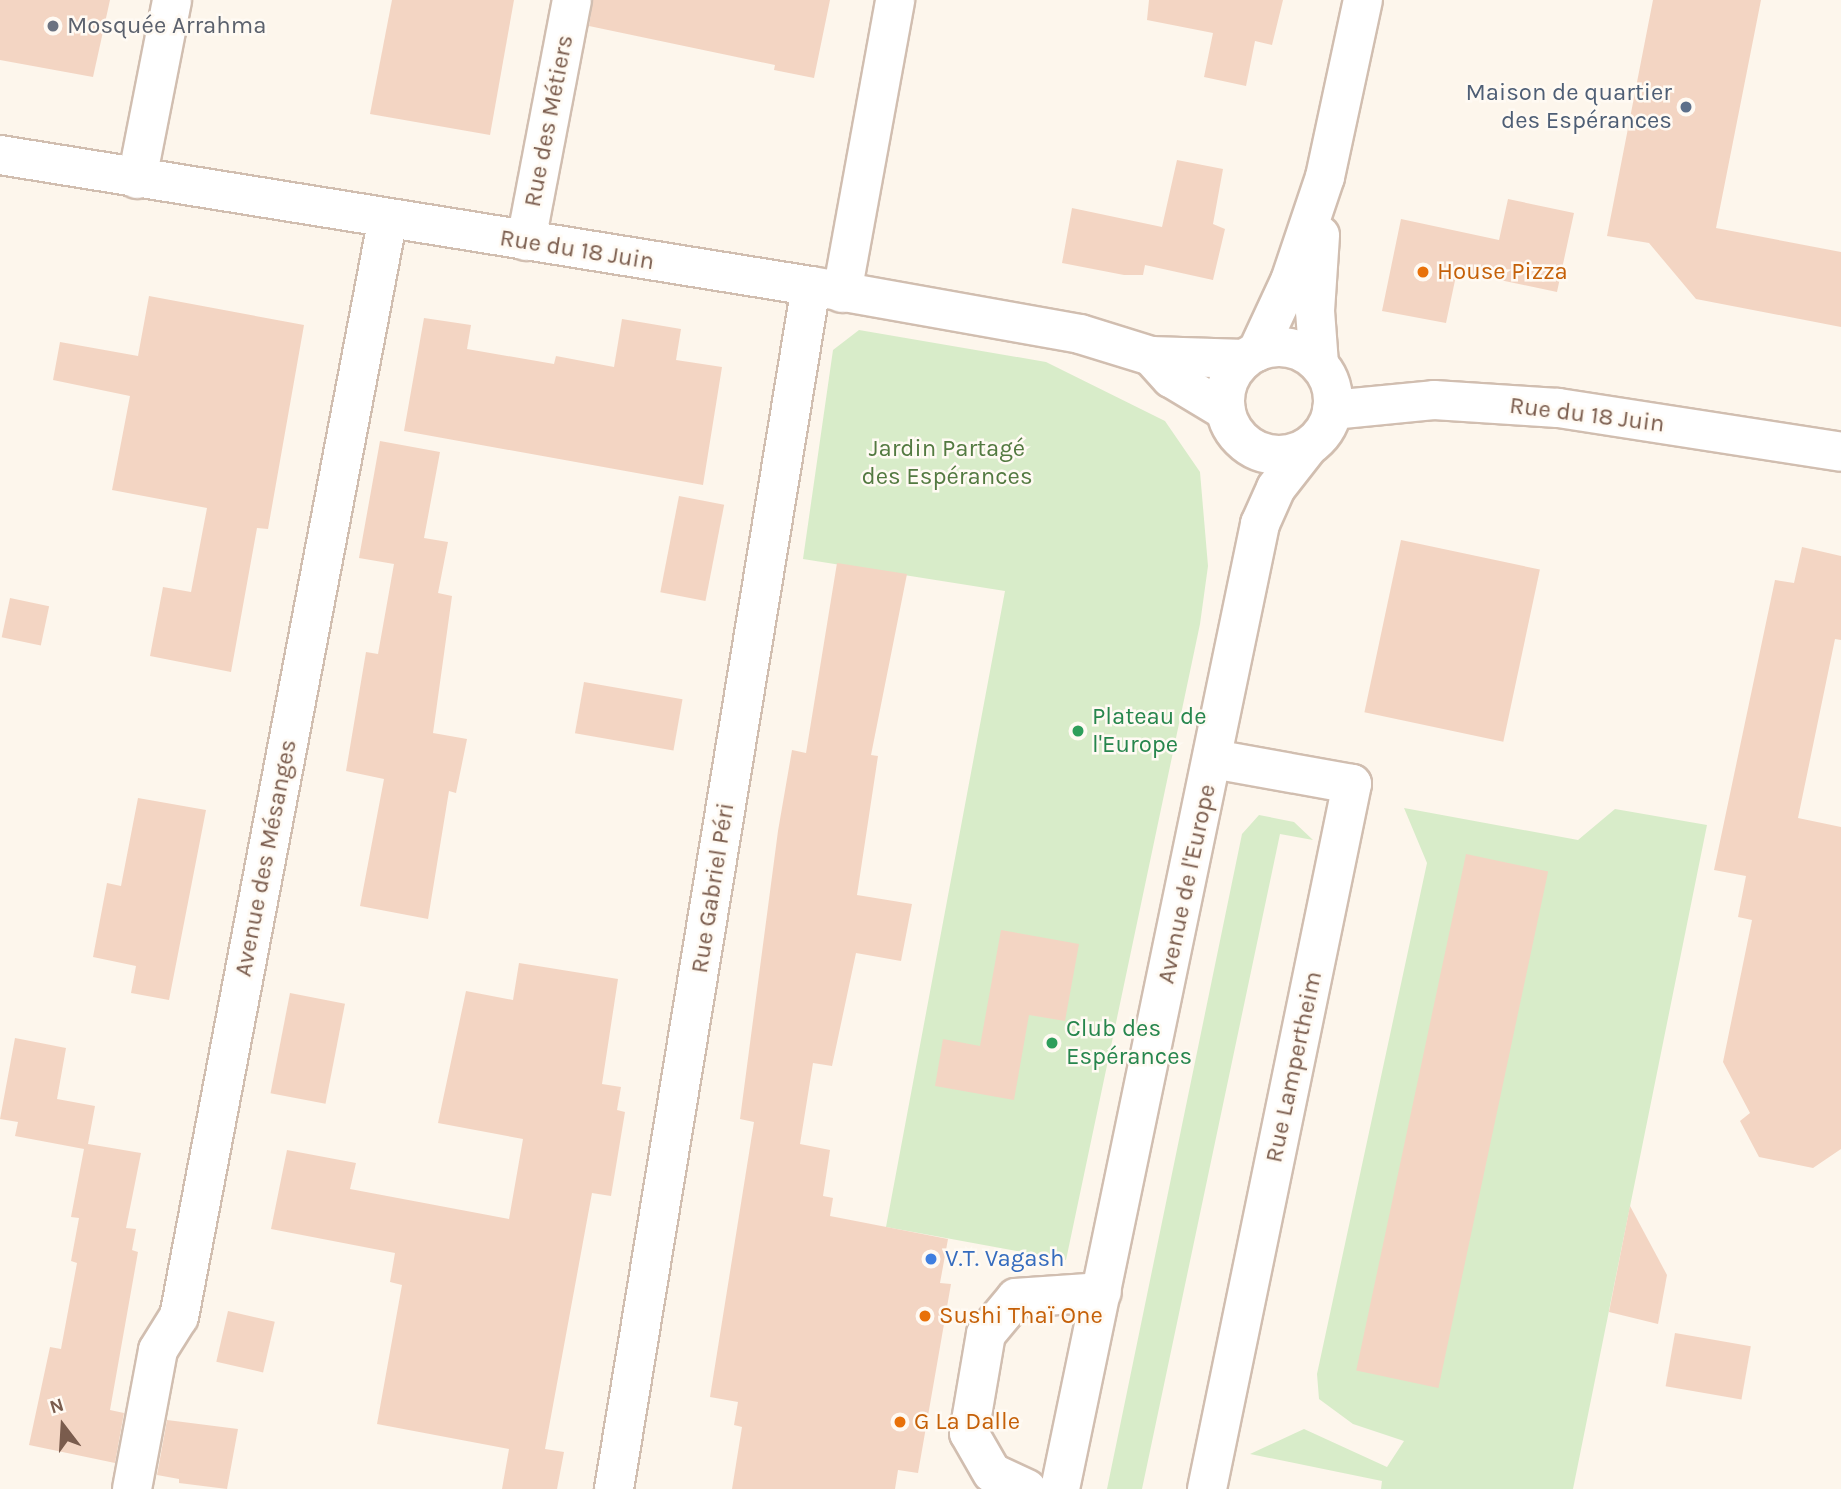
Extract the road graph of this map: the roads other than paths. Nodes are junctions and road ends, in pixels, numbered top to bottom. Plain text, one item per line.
1 (172, 0) edge
2 (572, 0) edge
3 (895, 0) edge
4 (1363, 0) edge
5 (0, 155) edge
6 (1325, 177) junction
7 (137, 178) junction
8 (387, 222) junction
9 (526, 241) junction
10 (826, 290) junction
11 (1251, 355) junction
12 (1151, 356) junction
13 (1319, 364) junction
14 (1332, 410) junction
15 (1234, 425) junction
16 (1307, 447) junction
17 (1841, 452) edge
18 (1260, 524) junction
19 (1213, 759) junction
20 (1102, 1292) junction
21 (132, 1489) edge
22 (614, 1489) edge
23 (1027, 1489) edge
24 (1060, 1489) edge
25 (1207, 1489) edge

1 - 7 street
2 - 9 street, Rue des Métiers
3 - 10 street, Rue Gabriel Péri
4 - 6 street
5 - 7 street, Rue du 18 Juin
6 - 11 street
6 - 13 street
7 - 8 street, Rue du 18 Juin
8 - 9 street, Rue du 18 Juin
8 - 21 street, Avenue des Mésanges
9 - 10 street, Rue du 18 Juin
10 - 12 street, Rue du 18 Juin
10 - 22 street, Rue Gabriel Péri
11 - 12 street, Rue du 18 Juin
11 - 13 street
11 - 15 street
12 - 15 street, Rue du 18 Juin
13 - 14 street
14 - 16 street
14 - 17 street, Rue du 18 Juin
15 - 16 street
15 - 18 street, Avenue de l'Europe
16 - 18 street, Avenue de l'Europe
18 - 19 street, Avenue de l'Europe
19 - 20 street, Avenue de l'Europe
19 - 25 street, Rue Lampertheim
20 - 23 street
20 - 24 street, Avenue de l'Europe

